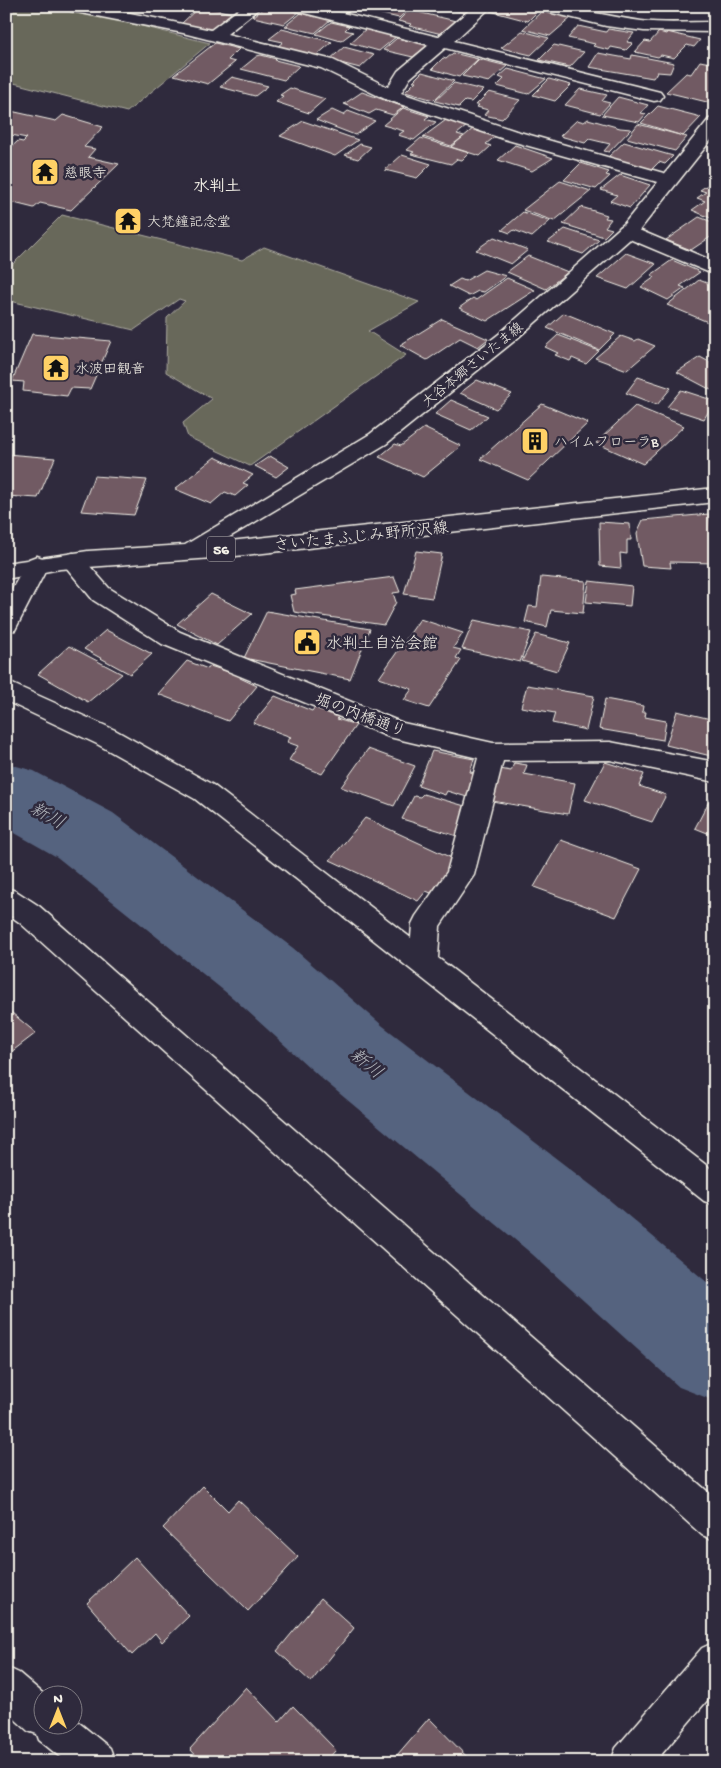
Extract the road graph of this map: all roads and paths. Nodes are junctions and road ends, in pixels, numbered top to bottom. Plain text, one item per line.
1 (71, 6) edge
2 (254, 6) edge
3 (295, 6) edge
4 (484, 6) edge
5 (542, 6) edge
6 (715, 27) edge
7 (214, 36) junction
8 (441, 44) junction
9 (391, 95) junction
10 (654, 96) dead end
11 (715, 123) edge
12 (668, 180) junction
13 (9, 208) dead end
14 (6, 212) edge
15 (628, 231) junction
16 (715, 269) edge
17 (715, 495) edge
18 (185, 553) junction
19 (6, 556) edge
20 (73, 561) junction
21 (37, 564) junction
22 (6, 571) edge
23 (6, 624) edge
24 (6, 690) edge
25 (493, 752) junction
26 (715, 772) edge
27 (6, 899) edge
28 (423, 963) junction
29 (715, 1191) edge
30 (715, 1522) edge
31 (715, 1661) edge
32 (6, 1686) edge
33 (32, 1708) edge
34 (65, 1736) edge
35 (96, 1762) edge
36 (630, 1762) edge

1 - 7 street
2 - 7 street
3 - 8 street
4 - 8 street
5 - 6 street
7 - 9 street
8 - 9 street
8 - 10 street
9 - 12 street
11 - 12 street, 大谷本郷さいたま線
12 - 15 street, 大谷本郷さいたま線
13 - 14 path
15 - 16 street
15 - 18 street, 大谷本郷さいたま線
17 - 18 street, さいたまふじみ野所沢線 / 56
18 - 20 street, さいたまふじみ野所沢線 / 56
19 - 21 street
20 - 21 street, さいたまふじみ野所沢線 / 56
20 - 25 street, 堀の内橋通り
21 - 22 street, さいたまふじみ野所沢線 / 56
21 - 23 street
24 - 28 street
25 - 26 street, 堀の内橋通り
25 - 28 street
27 - 30 street
28 - 29 street
31 - 36 street
32 - 33 street
34 - 35 street

